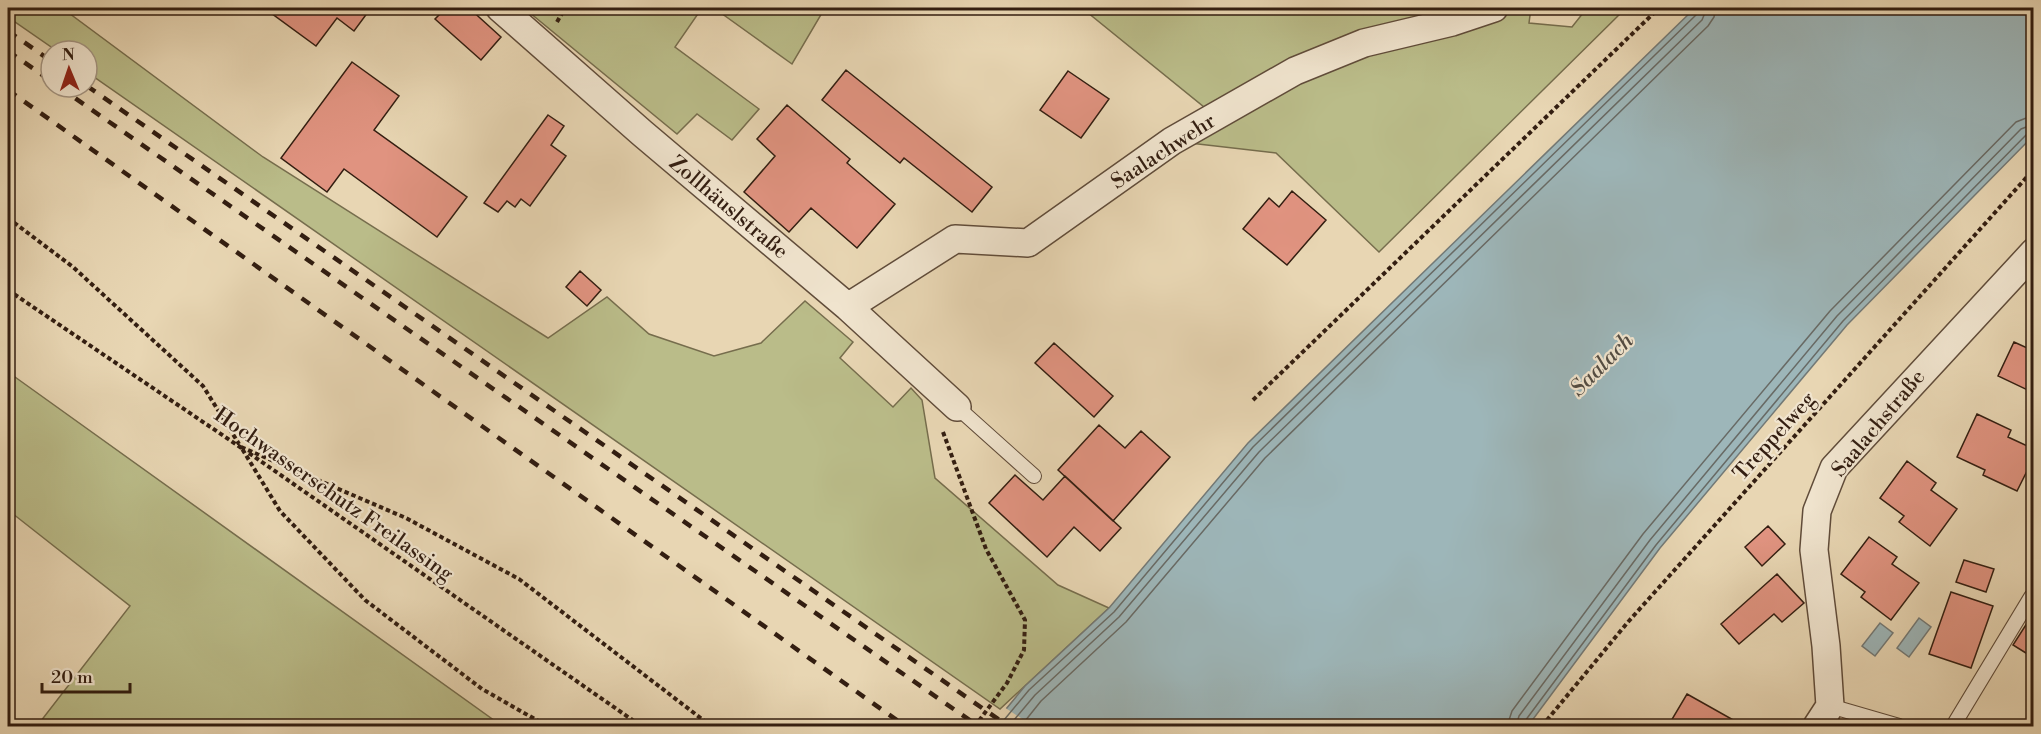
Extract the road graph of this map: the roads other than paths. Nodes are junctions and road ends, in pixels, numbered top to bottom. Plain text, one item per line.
1 (500, 8) edge
2 (1494, 8) edge
3 (2034, 252) edge
4 (848, 307) junction
5 (949, 417) joint
6 (1034, 477) dead end
7 (2034, 598) edge
8 (1824, 716) edge
9 (1899, 726) edge
10 (1953, 726) edge

1 - 4 street, Zollhäuslstraße
2 - 4 street, Saalachwehr
3 - 8 street, Saalachstraße
4 - 5 street, Zollhäuslstraße
5 - 6 lane
7 - 10 lane
8 - 9 lane, Saalachstraße

